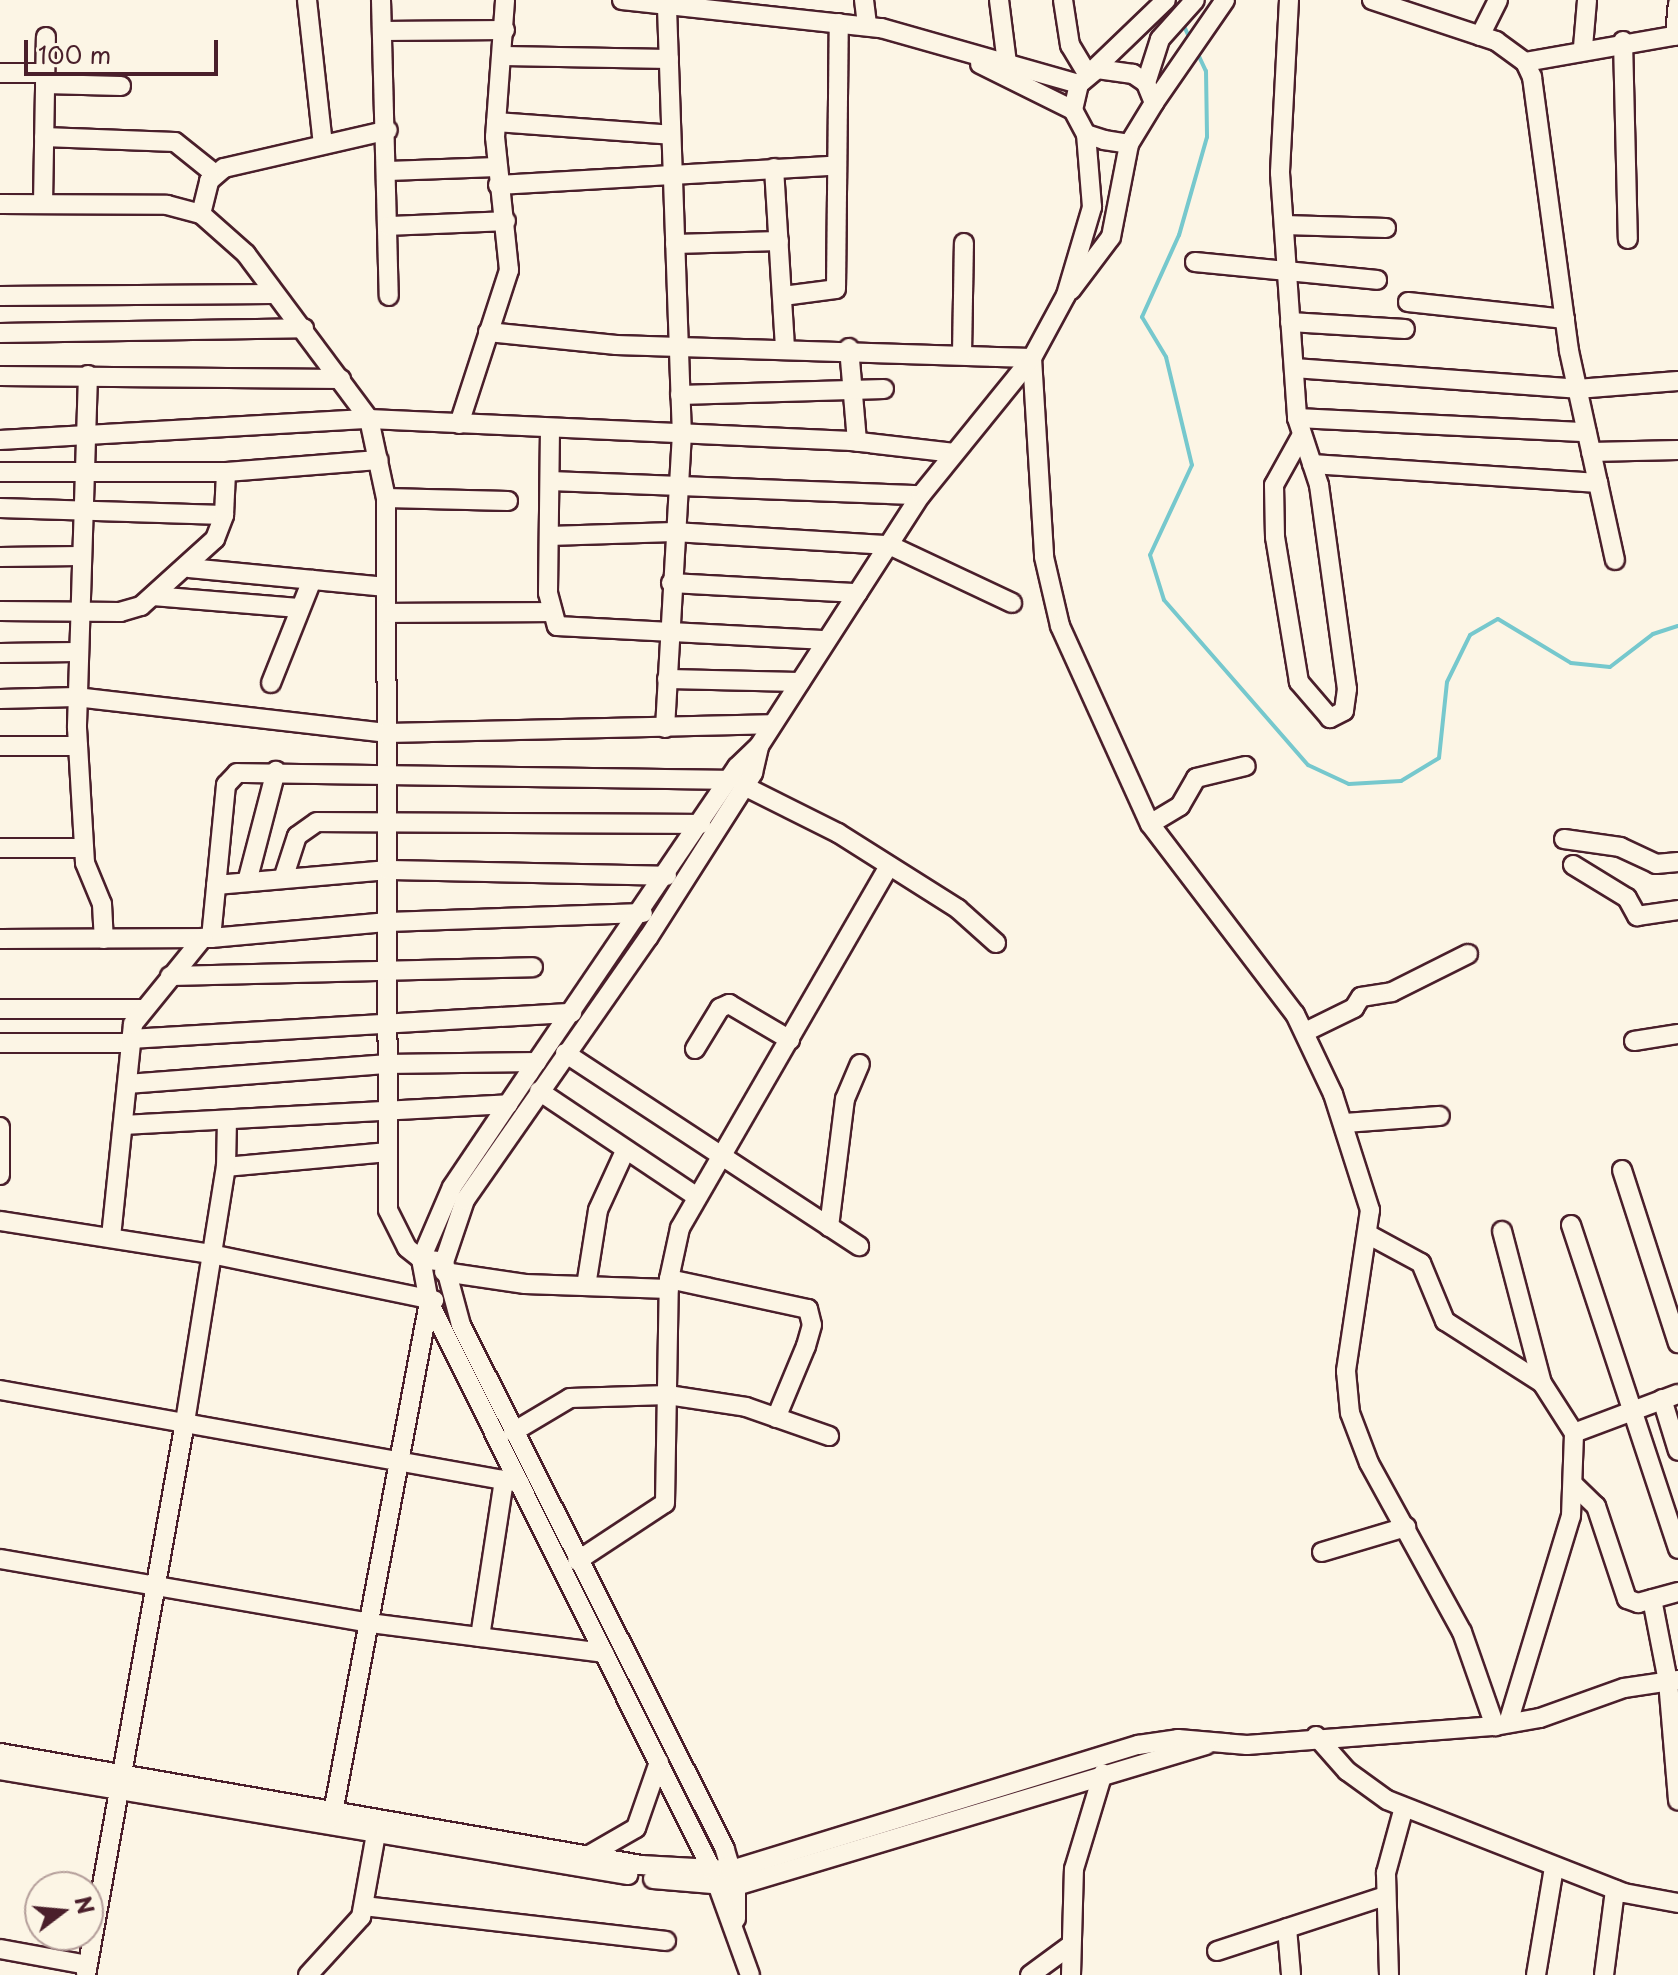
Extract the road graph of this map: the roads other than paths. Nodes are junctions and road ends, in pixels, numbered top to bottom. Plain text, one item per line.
1 (307, 0) edge
2 (381, 0) edge
3 (505, 0) edge
4 (622, 0) edge
5 (864, 0) edge
6 (999, 0) edge
7 (1063, 0) edge
8 (1166, 0) edge
9 (1195, 0) edge
10 (1289, 0) edge
11 (1372, 0) edge
12 (1498, 0) edge
13 (1587, 0) edge
14 (1678, 4) edge
15 (1220, 6) edge
16 (667, 9) junction
17 (839, 23) junction
18 (867, 26) junction
19 (505, 30) junction
20 (382, 31) junction
21 (1480, 36) junction
22 (1676, 36) edge
23 (46, 37) dead end
24 (1623, 41) junction
25 (934, 42) junction
26 (1583, 47) junction
27 (504, 56) junction
28 (669, 59) junction
29 (1525, 62) junction
30 (1007, 63) junction
31 (0, 73) edge
32 (45, 79) junction
33 (1083, 80) junction
34 (1146, 83) junction
35 (121, 86) dead end
36 (1154, 103) junction
37 (1073, 110) junction
38 (496, 122) junction
39 (388, 130) junction
40 (1086, 134) junction
41 (671, 135) junction
42 (44, 137) junction
43 (323, 144) junction
44 (1129, 144) junction
45 (832, 166) junction
46 (774, 168) junction
47 (388, 171) junction
48 (215, 174) junction
49 (498, 176) junction
50 (673, 178) junction
51 (0, 204) edge
52 (43, 204) junction
53 (201, 214) junction
54 (506, 221) junction
55 (1284, 225) junction
56 (388, 226) junction
57 (1386, 228) dead end
58 (1628, 239) dead end
59 (779, 241) junction
60 (964, 243) dead end
61 (675, 244) junction
62 (1195, 262) dead end
63 (1287, 272) junction
64 (1377, 280) dead end
65 (273, 294) junction
66 (1066, 295) junction
67 (0, 296) edge
68 (389, 296) dead end
69 (783, 296) junction
70 (1408, 302) dead end
71 (1565, 319) junction
72 (1290, 322) junction
73 (304, 328) junction
74 (1405, 329) dead end
75 (488, 332) junction
76 (0, 333) edge
77 (679, 345) junction
78 (785, 346) junction
79 (849, 348) junction
80 (962, 354) junction
81 (1032, 358) junction
82 (1294, 368) junction
83 (88, 375) junction
84 (0, 376) edge
85 (341, 379) junction
86 (1678, 381) edge
87 (884, 389) dead end
88 (1577, 389) junction
89 (853, 390) junction
90 (680, 395) junction
91 (1297, 418) junction
92 (369, 419) junction
93 (459, 424) junction
94 (550, 429) junction
95 (1587, 432) junction
96 (682, 437) junction
97 (85, 438) junction
98 (1300, 438) junction
99 (0, 440) edge
100 (857, 442) junction
101 (1678, 450) edge
102 (1591, 452) junction
103 (954, 453) junction
104 (379, 460) junction
105 (1312, 464) junction
106 (84, 471) junction
107 (0, 472) edge
108 (226, 472) junction
109 (550, 481) junction
110 (1598, 483) junction
111 (679, 487) junction
112 (921, 495) junction
113 (386, 498) junction
114 (508, 501) dead end
115 (0, 508) edge
116 (82, 508) junction
117 (224, 515) junction
118 (674, 532) junction
119 (549, 536) junction
120 (889, 545) junction
121 (80, 556) junction
122 (0, 557) edge
123 (1615, 560) dead end
124 (189, 568) junction
125 (312, 580) junction
126 (671, 583) junction
127 (386, 587) junction
128 (858, 593) junction
129 (153, 596) junction
130 (1012, 603) dead end
131 (299, 608) junction
132 (0, 611) edge
133 (78, 612) junction
134 (551, 612) junction
135 (386, 613) junction
136 (669, 634) junction
137 (827, 640) junction
138 (76, 652) junction
139 (0, 653) edge
140 (667, 679) junction
141 (800, 682) junction
142 (271, 683) dead end
143 (76, 697) junction
144 (0, 699) edge
145 (772, 724) junction
146 (665, 728) junction
147 (386, 733) junction
148 (0, 746) edge
149 (78, 746) junction
150 (1246, 766) dead end
151 (276, 771) junction
152 (387, 778) junction
153 (736, 783) junction
154 (701, 824) junction
155 (1150, 824) junction
156 (387, 826) junction
157 (1564, 839) dead end
158 (0, 848) edge
159 (84, 848) junction
160 (1678, 862) edge
161 (1573, 865) dead end
162 (889, 866) junction
163 (388, 870) junction
164 (667, 876) junction
165 (283, 879) junction
166 (247, 882) junction
167 (216, 885) junction
168 (1678, 910) edge
169 (643, 913) junction
170 (388, 922) junction
171 (207, 938) junction
172 (0, 939) edge
173 (104, 939) junction
174 (996, 943) dead end
175 (1468, 954) dead end
176 (533, 967) dead end
177 (387, 971) junction
178 (170, 976) junction
179 (0, 1009) edge
180 (142, 1009) junction
181 (572, 1013) junction
182 (386, 1024) junction
183 (1305, 1032) junction
184 (1678, 1034) edge
185 (790, 1040) junction
186 (130, 1041) junction
187 (1634, 1041) dead end
188 (0, 1043) edge
189 (695, 1049) dead end
190 (565, 1053) junction
191 (537, 1062) junction
192 (385, 1064) junction
193 (860, 1064) dead end
194 (127, 1084) junction
195 (539, 1091) junction
196 (508, 1104) junction
197 (386, 1110) junction
198 (1440, 1116) dead end
199 (227, 1121) junction
200 (1344, 1123) junction
201 (123, 1125) junction
202 (0, 1127) edge
203 (625, 1151) junction
204 (387, 1152) junction
205 (719, 1156) junction
206 (226, 1167) junction
207 (1622, 1170) dead end
208 (0, 1175) edge
209 (696, 1196) junction
210 (0, 1221) edge
211 (1571, 1225) dead end
212 (829, 1227) junction
213 (1502, 1231) dead end
214 (1371, 1236) junction
215 (111, 1237) junction
216 (859, 1246) dead end
217 (211, 1254) junction
218 (421, 1259) junction
219 (444, 1267) junction
220 (669, 1284) junction
221 (586, 1286) junction
222 (449, 1297) junction
223 (429, 1302) junction
224 (1678, 1343) edge
225 (1542, 1383) junction
226 (0, 1390) edge
227 (668, 1395) junction
228 (1670, 1397) edge
229 (1631, 1410) junction
230 (776, 1418) junction
231 (185, 1422) junction
232 (513, 1432) junction
233 (1574, 1433) junction
234 (829, 1436) dead end
235 (1678, 1451) edge
236 (398, 1462) junction
237 (512, 1482) junction
238 (1575, 1486) junction
239 (1406, 1527) junction
240 (1678, 1549) edge
241 (1322, 1552) dead end
242 (0, 1559) edge
243 (577, 1561) junction
244 (153, 1585) junction
245 (1678, 1592) edge
246 (1652, 1599) junction
247 (370, 1623) junction
248 (480, 1637) junction
249 (604, 1653) junction
250 (1673, 1680) edge
251 (1502, 1725) junction
252 (1316, 1736) junction
253 (0, 1753) edge
254 (659, 1762) junction
255 (1110, 1765) junction
256 (0, 1770) edge
257 (119, 1780) junction
258 (1678, 1801) edge
259 (1404, 1807) junction
260 (332, 1818) junction
261 (376, 1834) junction
262 (589, 1855) junction
263 (1554, 1867) junction
264 (724, 1879) junction
265 (1615, 1890) junction
266 (1385, 1896) junction
267 (1678, 1903) edge
268 (364, 1906) junction
269 (1287, 1928) junction
270 (666, 1941) dead end
271 (1071, 1945) junction
272 (0, 1949) edge
273 (1217, 1951) dead end
274 (87, 1970) edge
275 (308, 1975) edge
276 (750, 1975) edge
277 (1030, 1975) edge
278 (1071, 1975) edge
279 (1291, 1975) edge
280 (1389, 1975) edge
281 (1536, 1975) edge
282 (1604, 1975) edge

1 - 43 street
2 - 20 street
3 - 19 street
4 - 16 street
5 - 18 street
6 - 30 street
7 - 33 street
8 - 33 street
9 - 34 street
10 - 55 street
11 - 21 street
12 - 21 street
13 - 26 street
14 - 22 street
15 - 36 street
16 - 17 street
16 - 28 street
17 - 18 street
17 - 45 street
18 - 25 street
19 - 20 street
19 - 27 street
20 - 39 street
21 - 29 street
22 - 24 street
23 - 32 street
24 - 26 street
24 - 58 street
25 - 30 street
25 - 37 street
26 - 29 street
27 - 28 street
27 - 38 street
28 - 41 street
29 - 71 street
30 - 33 street
31 - 32 street
32 - 35 street
32 - 42 street
33 - 34 street
33 - 37 street
34 - 36 street
36 - 44 street
37 - 40 street
38 - 41 street
38 - 49 street
39 - 43 street
39 - 47 street
40 - 44 street
40 - 66 street
41 - 50 street
42 - 48 street
42 - 52 street
43 - 48 street
44 - 66 street
45 - 46 street
45 - 69 street
46 - 50 street
46 - 59 street
47 - 49 street
47 - 56 street
48 - 53 street
49 - 50 street
49 - 54 street
50 - 61 street
51 - 52 street
52 - 53 street
53 - 65 street
54 - 56 street
54 - 75 street
55 - 57 street
55 - 63 street
56 - 68 street
59 - 61 street
59 - 69 street
60 - 80 street
61 - 77 street
62 - 63 street
63 - 64 street
63 - 72 street
65 - 67 street
65 - 73 street
66 - 81 street
69 - 78 street
70 - 71 street
71 - 88 street
72 - 74 street
72 - 82 street
73 - 76 street
73 - 85 street
75 - 77 street
75 - 93 street
77 - 78 street
77 - 90 street
78 - 79 street
79 - 80 street
79 - 89 street
80 - 81 street
81 - 103 street
81 - 155 street
82 - 88 street
82 - 91 street
83 - 84 street
83 - 85 street
83 - 97 street
85 - 92 street
86 - 88 street
87 - 89 street
88 - 95 street
89 - 90 street
89 - 100 street
90 - 96 street
91 - 95 street
91 - 98 street
92 - 93 street
92 - 97 street
92 - 104 street
93 - 94 street
94 - 96 street
94 - 109 street
95 - 102 street
96 - 100 street
96 - 111 street
97 - 99 street
97 - 106 street
98 - 105 street
98 - 105 street
100 - 103 street
101 - 102 street
102 - 110 street
103 - 112 street
104 - 108 street
104 - 113 street
105 - 110 street
106 - 107 street
106 - 108 street
106 - 116 street
108 - 117 street
109 - 111 street
109 - 119 street
110 - 123 street
111 - 112 street
111 - 118 street
112 - 120 street
113 - 114 street
113 - 127 street
115 - 116 street
116 - 117 street
116 - 121 street
117 - 124 street
118 - 119 street
118 - 120 street
118 - 126 street
119 - 134 street
120 - 128 street
120 - 130 street
121 - 122 street
121 - 133 street
124 - 125 street
124 - 129 street
125 - 127 street
125 - 131 street
126 - 128 street
126 - 136 street
127 - 135 street
128 - 137 street
129 - 131 street
129 - 133 street
131 - 142 street
132 - 133 street
133 - 138 street
134 - 135 street
134 - 136 street
135 - 147 street
136 - 137 street
136 - 140 street
137 - 141 street
138 - 139 street
138 - 143 street
140 - 141 street
140 - 146 street
141 - 145 street
143 - 144 street
143 - 147 street
143 - 149 street
145 - 146 street
145 - 153 street
146 - 147 street
147 - 152 street
148 - 149 street
149 - 159 street
150 - 155 street
151 - 152 street
151 - 166 street
151 - 167 street
152 - 153 street
152 - 156 street
153 - 154 street
153 - 162 street
153 - 190 street
154 - 156 street
154 - 164 street
155 - 183 street
156 - 163 street
156 - 165 street
157 - 160 street
158 - 159 street
159 - 173 street
161 - 168 street
162 - 174 street
162 - 185 street
163 - 164 street
163 - 165 street
163 - 170 street
164 - 169 street
165 - 166 street
166 - 167 street
167 - 171 street
169 - 170 street
169 - 181 street
170 - 171 street
170 - 177 street
171 - 173 street
171 - 178 street
172 - 173 street
175 - 183 street
176 - 177 street
177 - 178 street
177 - 182 street
178 - 180 street
179 - 180 street
180 - 186 street
181 - 182 street
181 - 191 street
182 - 186 street
182 - 192 street
183 - 200 street
184 - 187 street
185 - 189 street
185 - 205 street
186 - 188 street
186 - 194 street
190 - 195 street
190 - 205 street
191 - 192 street
191 - 196 street
192 - 194 street
192 - 197 street
193 - 212 street
194 - 201 street
195 - 203 street
195 - 219 street
196 - 197 street
196 - 218 street
197 - 199 street
197 - 204 street
198 - 200 street
199 - 201 street
199 - 206 street
200 - 214 street
201 - 215 street
202 - 208 street
203 - 209 street
203 - 221 street
204 - 206 street
204 - 218 street
205 - 209 street
205 - 212 street
206 - 217 street
207 - 224 street
209 - 220 street
210 - 215 street
211 - 229 street
212 - 216 street
213 - 225 street
214 - 225 street
214 - 239 street
215 - 217 street
217 - 223 street
217 - 231 street
218 - 219 street
218 - 223 street
219 - 221 street
219 - 222 street
220 - 221 street
220 - 227 street
220 - 230 street
222 - 223 street
222 - 232 street
223 - 236 street
223 - 237 street
225 - 233 street
226 - 231 street
227 - 230 street
227 - 232 street
227 - 243 street
228 - 229 street
228 - 235 street
229 - 233 street
229 - 240 street
230 - 234 street
231 - 236 street
231 - 244 street
232 - 243 street
233 - 238 street
236 - 237 street
236 - 247 street
237 - 248 street
237 - 249 street
238 - 246 street
238 - 251 street
239 - 241 street
239 - 251 street
242 - 244 street
243 - 264 street
244 - 247 street
244 - 257 street
245 - 246 street
246 - 250 street
247 - 248 street
247 - 260 street
248 - 249 street
249 - 254 street
250 - 251 street
250 - 258 street
251 - 252 street
252 - 255 street
252 - 259 street
253 - 257 street
254 - 262 street
254 - 264 street
255 - 264 street
255 - 271 street
256 - 257 street
257 - 260 street
257 - 274 street
259 - 263 street
259 - 266 street
260 - 261 street
260 - 262 street
261 - 264 street
261 - 268 street
262 - 264 street
263 - 265 street
263 - 281 street
264 - 276 street
265 - 267 street
265 - 282 street
266 - 269 street
266 - 280 street
268 - 270 street
268 - 275 street
269 - 273 street
269 - 279 street
271 - 277 street
271 - 278 street
272 - 274 street

